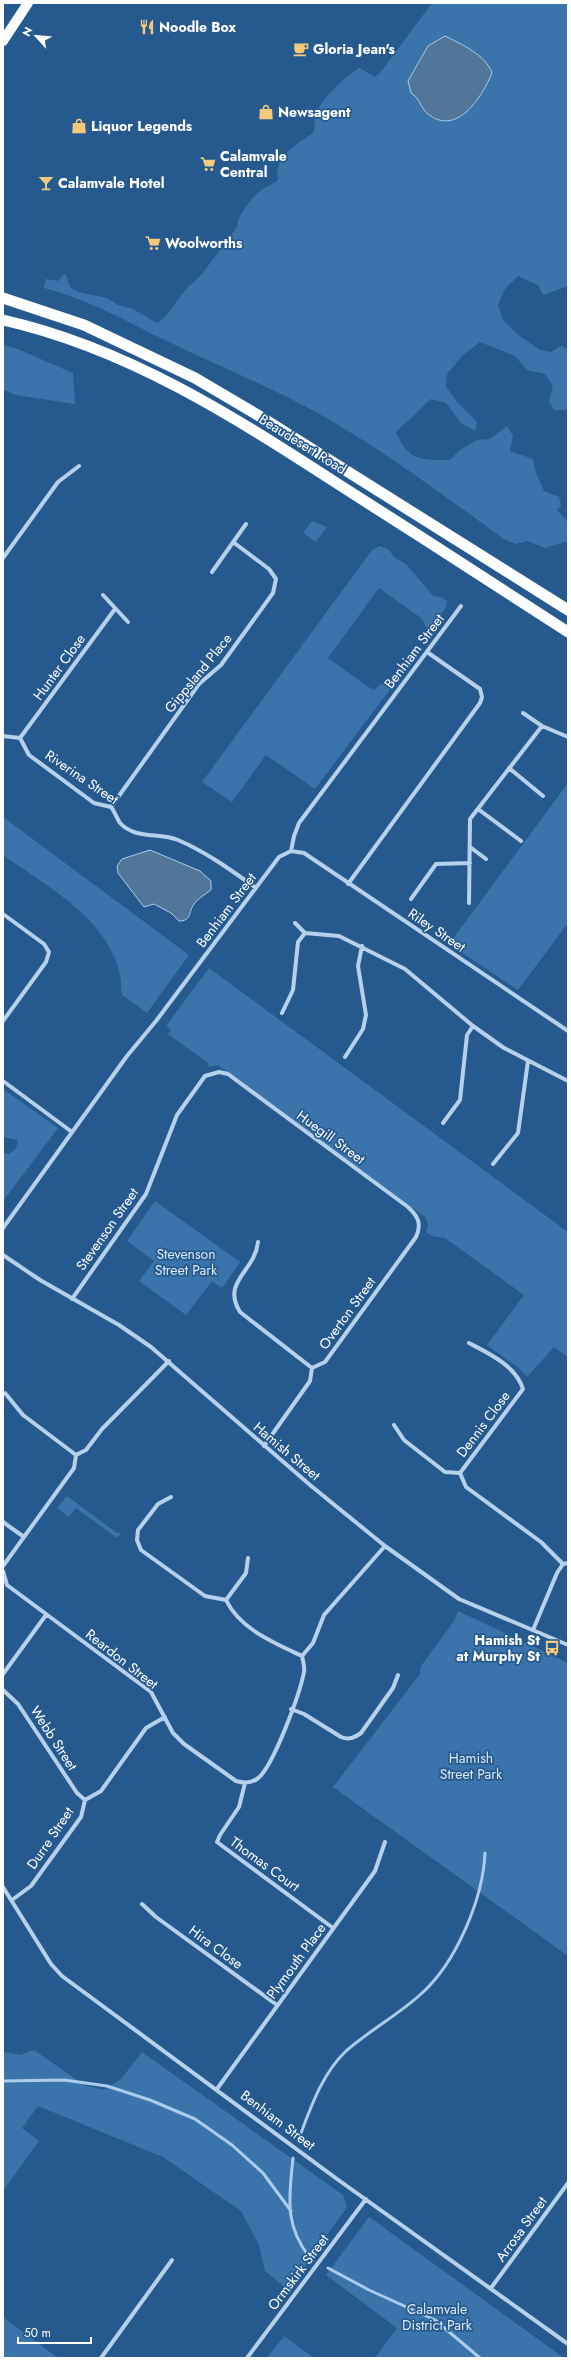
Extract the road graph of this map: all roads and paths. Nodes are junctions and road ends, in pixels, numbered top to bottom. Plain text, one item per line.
1 (28, 3) edge
2 (3, 41) edge
3 (3, 298) edge
4 (3, 320) edge
5 (79, 466) dead end
6 (246, 524) dead end
7 (233, 542) junction
8 (3, 558) edge
9 (212, 572) dead end
10 (103, 595) dead end
11 (461, 606) dead end
12 (116, 609) junction
13 (568, 610) edge
14 (128, 622) dead end
15 (568, 632) edge
16 (427, 652) junction
17 (523, 712) dead end
18 (542, 726) junction
19 (3, 736) edge
20 (568, 737) edge
21 (20, 738) junction
22 (509, 768) junction
23 (544, 796) dead end
24 (111, 807) junction
25 (478, 809) junction
26 (521, 840) dead end
27 (470, 847) junction
28 (291, 851) junction
29 (486, 859) dead end
30 (470, 863) junction
31 (348, 884) junction
32 (256, 888) junction
33 (411, 898) dead end
34 (469, 903) dead end
35 (3, 914) edge
36 (294, 923) dead end
37 (305, 933) junction
38 (362, 946) junction
39 (282, 1013) dead end
40 (3, 1021) edge
41 (473, 1026) junction
42 (568, 1031) edge
43 (345, 1057) dead end
44 (528, 1061) junction
45 (219, 1072) joint
46 (3, 1081) edge
47 (568, 1081) edge
48 (443, 1123) dead end
49 (72, 1132) junction
50 (493, 1164) dead end
51 (3, 1228) edge
52 (420, 1228) joint
53 (258, 1242) dead end
54 (3, 1255) edge
55 (72, 1299) junction
56 (469, 1343) dead end
57 (169, 1361) junction
58 (312, 1368) junction
59 (5, 1393) dead end
60 (394, 1425) dead end
61 (264, 1446) junction
62 (76, 1455) junction
63 (460, 1473) junction
64 (171, 1497) dead end
65 (3, 1522) edge
66 (24, 1537) junction
67 (385, 1546) junction
68 (248, 1558) dead end
69 (568, 1563) edge
70 (563, 1564) junction
71 (3, 1566) edge
72 (3, 1571) edge
73 (226, 1600) junction
74 (46, 1615) junction
75 (533, 1630) junction
76 (568, 1645) edge
77 (302, 1656) junction
78 (3, 1674) edge
79 (398, 1675) dead end
80 (3, 1690) edge
81 (291, 1708) junction
82 (165, 1717) junction
83 (245, 1783) junction
84 (85, 1800) junction
85 (385, 1842) dead end
86 (3, 1887) edge
87 (12, 1900) junction
88 (142, 1904) dead end
89 (334, 1928) junction
90 (277, 2005) junction
91 (217, 2089) junction
92 (568, 2183) edge
93 (366, 2199) junction
94 (172, 2260) dead end
95 (491, 2288) junction
96 (568, 2344) edge
97 (102, 2358) edge
98 (247, 2358) edge

1 - 2 main road
3 - 13 highway, Beaudesert Road
4 - 15 highway, Beaudesert Road
5 - 8 street
6 - 7 street
7 - 9 street
7 - 24 street, Gippsland Place
10 - 12 street
11 - 16 street, Benhiam Street
12 - 14 street
12 - 21 street, Hunter Close
16 - 28 street, Benhiam Street
16 - 31 street
17 - 18 street
18 - 20 street
18 - 22 street
19 - 21 street
21 - 24 street, Riverina Street
22 - 23 street
22 - 25 street
24 - 32 street, Riverina Street
25 - 26 street
25 - 27 street
27 - 29 street
27 - 30 street
28 - 31 street, Riley Street
28 - 32 street, Benhiam Street
30 - 33 street
30 - 34 street
31 - 42 street, Riley Street
32 - 49 street, Benhiam Street
35 - 40 street
36 - 37 street
37 - 38 street
37 - 39 street
38 - 41 street
38 - 43 street
41 - 44 street
41 - 48 street
44 - 47 street
44 - 50 street
45 - 52 street, Huegill Street
45 - 55 street, Stevenson Street
46 - 49 street
49 - 51 street, Benhiam Street
52 - 58 street, Overton Street
53 - 58 street
54 - 55 street, Hamish Street
55 - 57 street, Hamish Street
56 - 63 street, Dennis Close
57 - 61 street, Hamish Street
57 - 62 street
58 - 61 street
59 - 62 street
60 - 63 street
61 - 67 street, Hamish Street
62 - 66 street
63 - 70 street
64 - 73 street
65 - 66 street
66 - 71 street
67 - 75 street, Hamish Street
67 - 77 street
68 - 73 street
69 - 70 street
70 - 75 street
72 - 74 street, Reardon Street
73 - 77 street
74 - 78 street
74 - 82 street, Reardon Street
75 - 76 street, Hamish Street
77 - 81 street
79 - 81 street
80 - 84 street, Webb Street
81 - 83 street
82 - 83 street, Reardon Street
82 - 84 street, Durre Street
83 - 89 street, Thomas Court
84 - 87 street, Durre Street
85 - 89 street, Plymouth Place
86 - 87 street, Benhiam Street
87 - 91 street, Benhiam Street
88 - 90 street, Hira Close
89 - 90 street, Plymouth Place
90 - 91 street, Plymouth Place
91 - 93 street, Benhiam Street
92 - 95 street, Arrosa Street
93 - 95 street, Benhiam Street
93 - 98 street, Ormskirk Street
94 - 97 street
95 - 96 street, Benhiam Street

